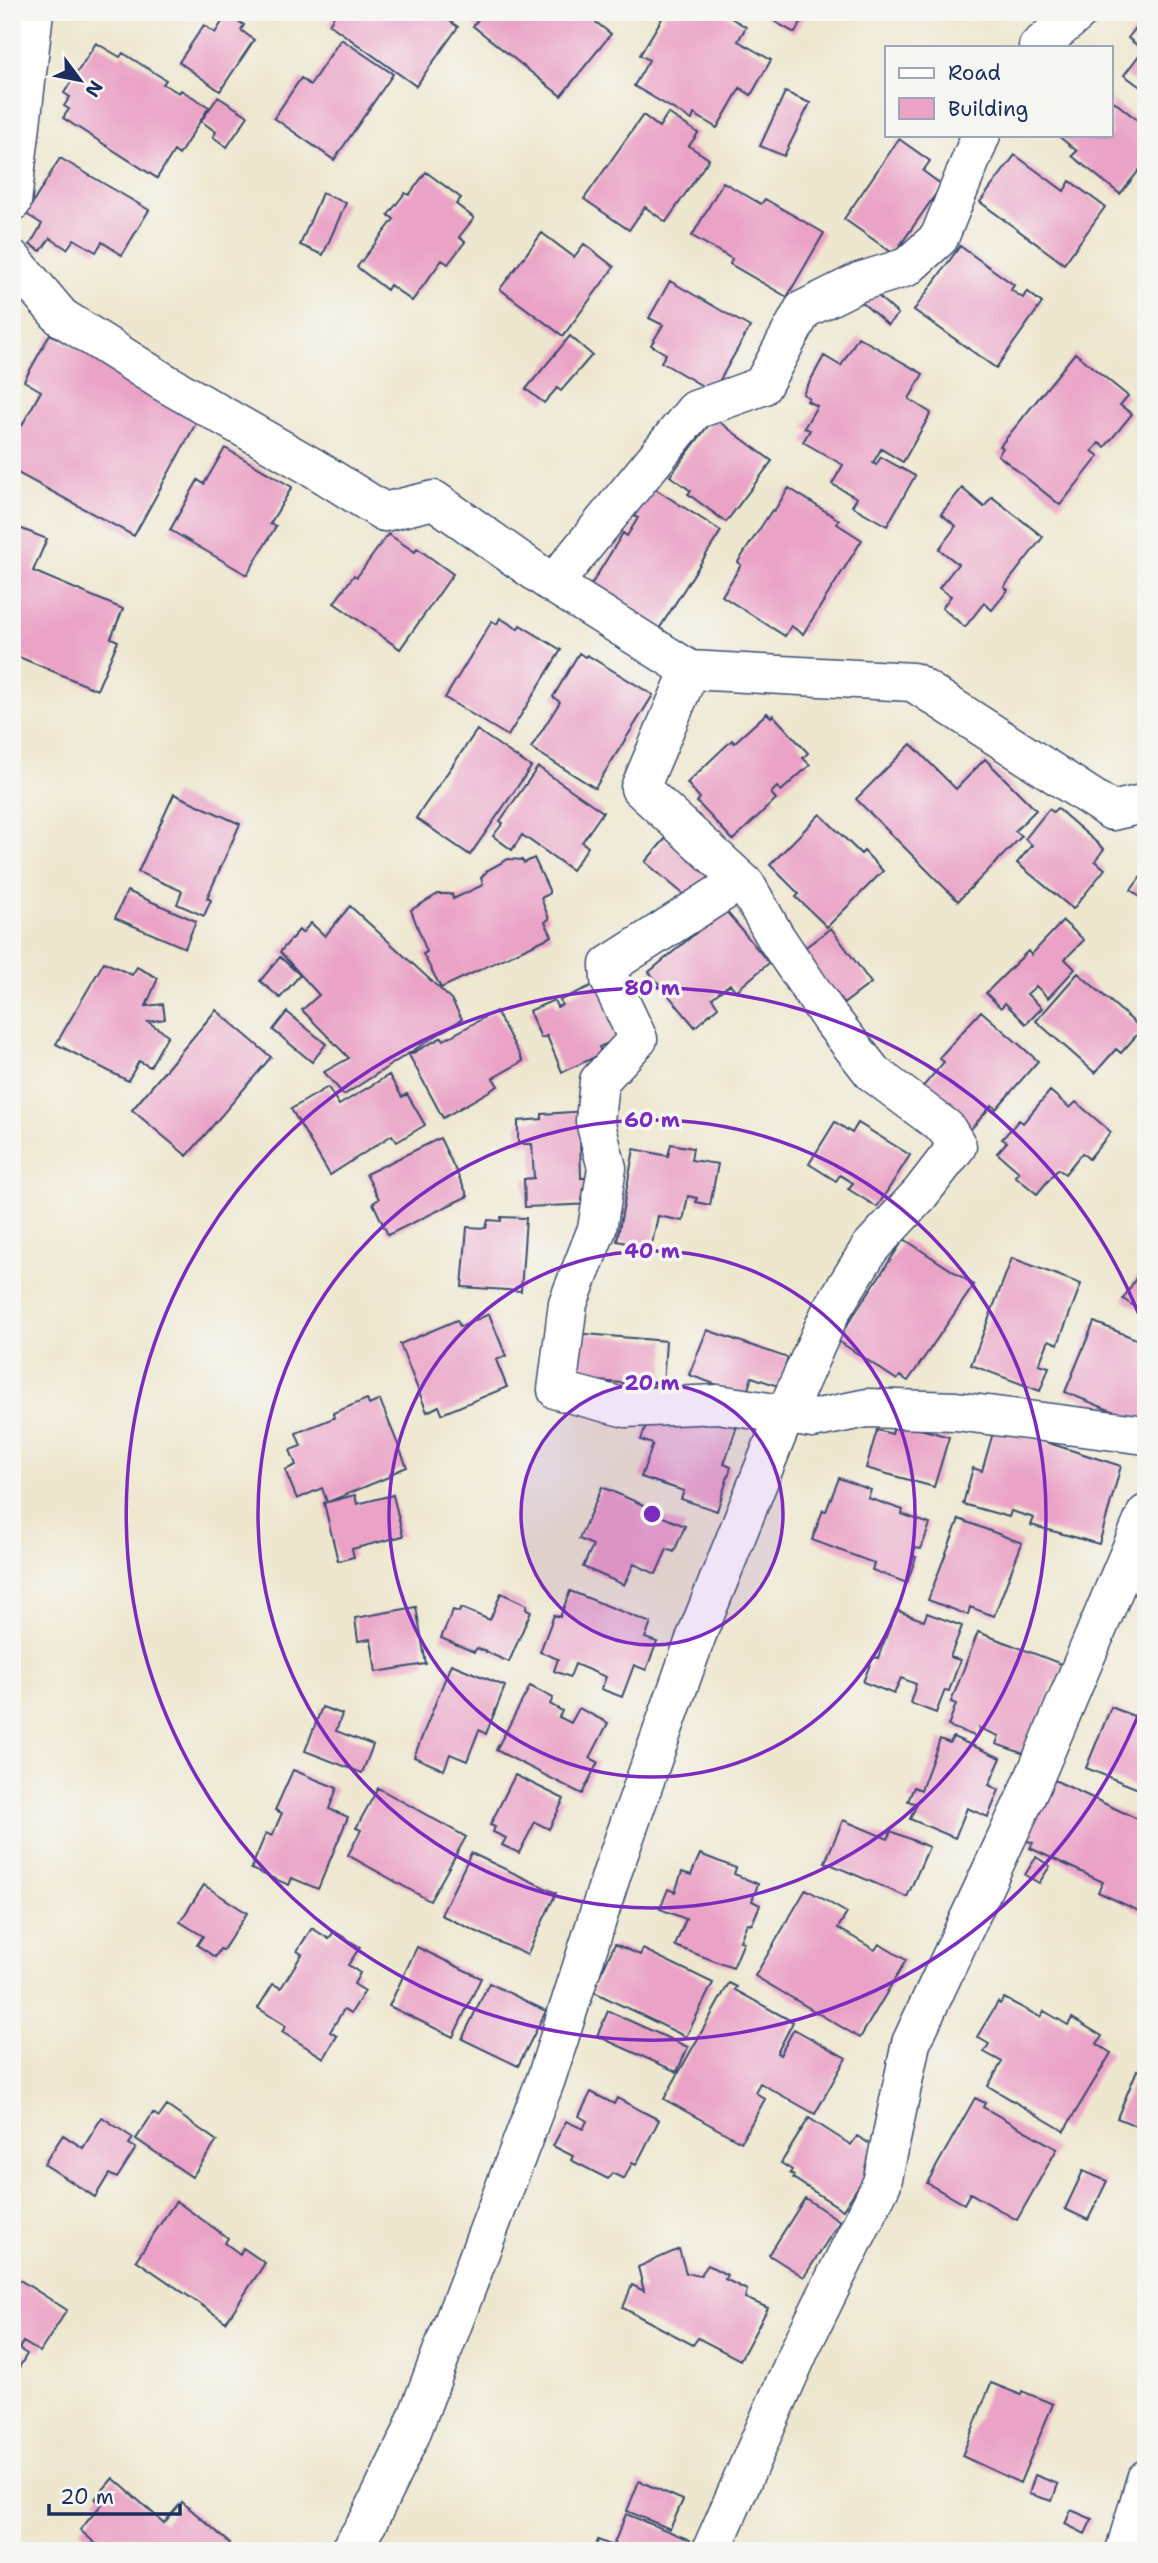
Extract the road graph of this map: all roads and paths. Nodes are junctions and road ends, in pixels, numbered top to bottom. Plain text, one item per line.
1 (34, 12) edge
2 (1079, 12) edge
3 (1039, 46) edge
4 (981, 136) edge
5 (12, 202) edge
6 (12, 260) edge
7 (553, 584) junction
8 (690, 670) junction
9 (1146, 803) edge
10 (746, 885) junction
11 (785, 1415) junction
12 (1146, 1435) edge
13 (1146, 1514) edge
14 (1146, 2479) edge
15 (349, 2551) edge
16 (711, 2551) edge
17 (1125, 2551) edge

1 - 5 street
2 - 3 street
4 - 7 street
6 - 7 street
7 - 8 street
8 - 9 street
8 - 10 street
10 - 11 street
10 - 11 street
11 - 12 street
11 - 15 street
13 - 16 street
14 - 17 street

